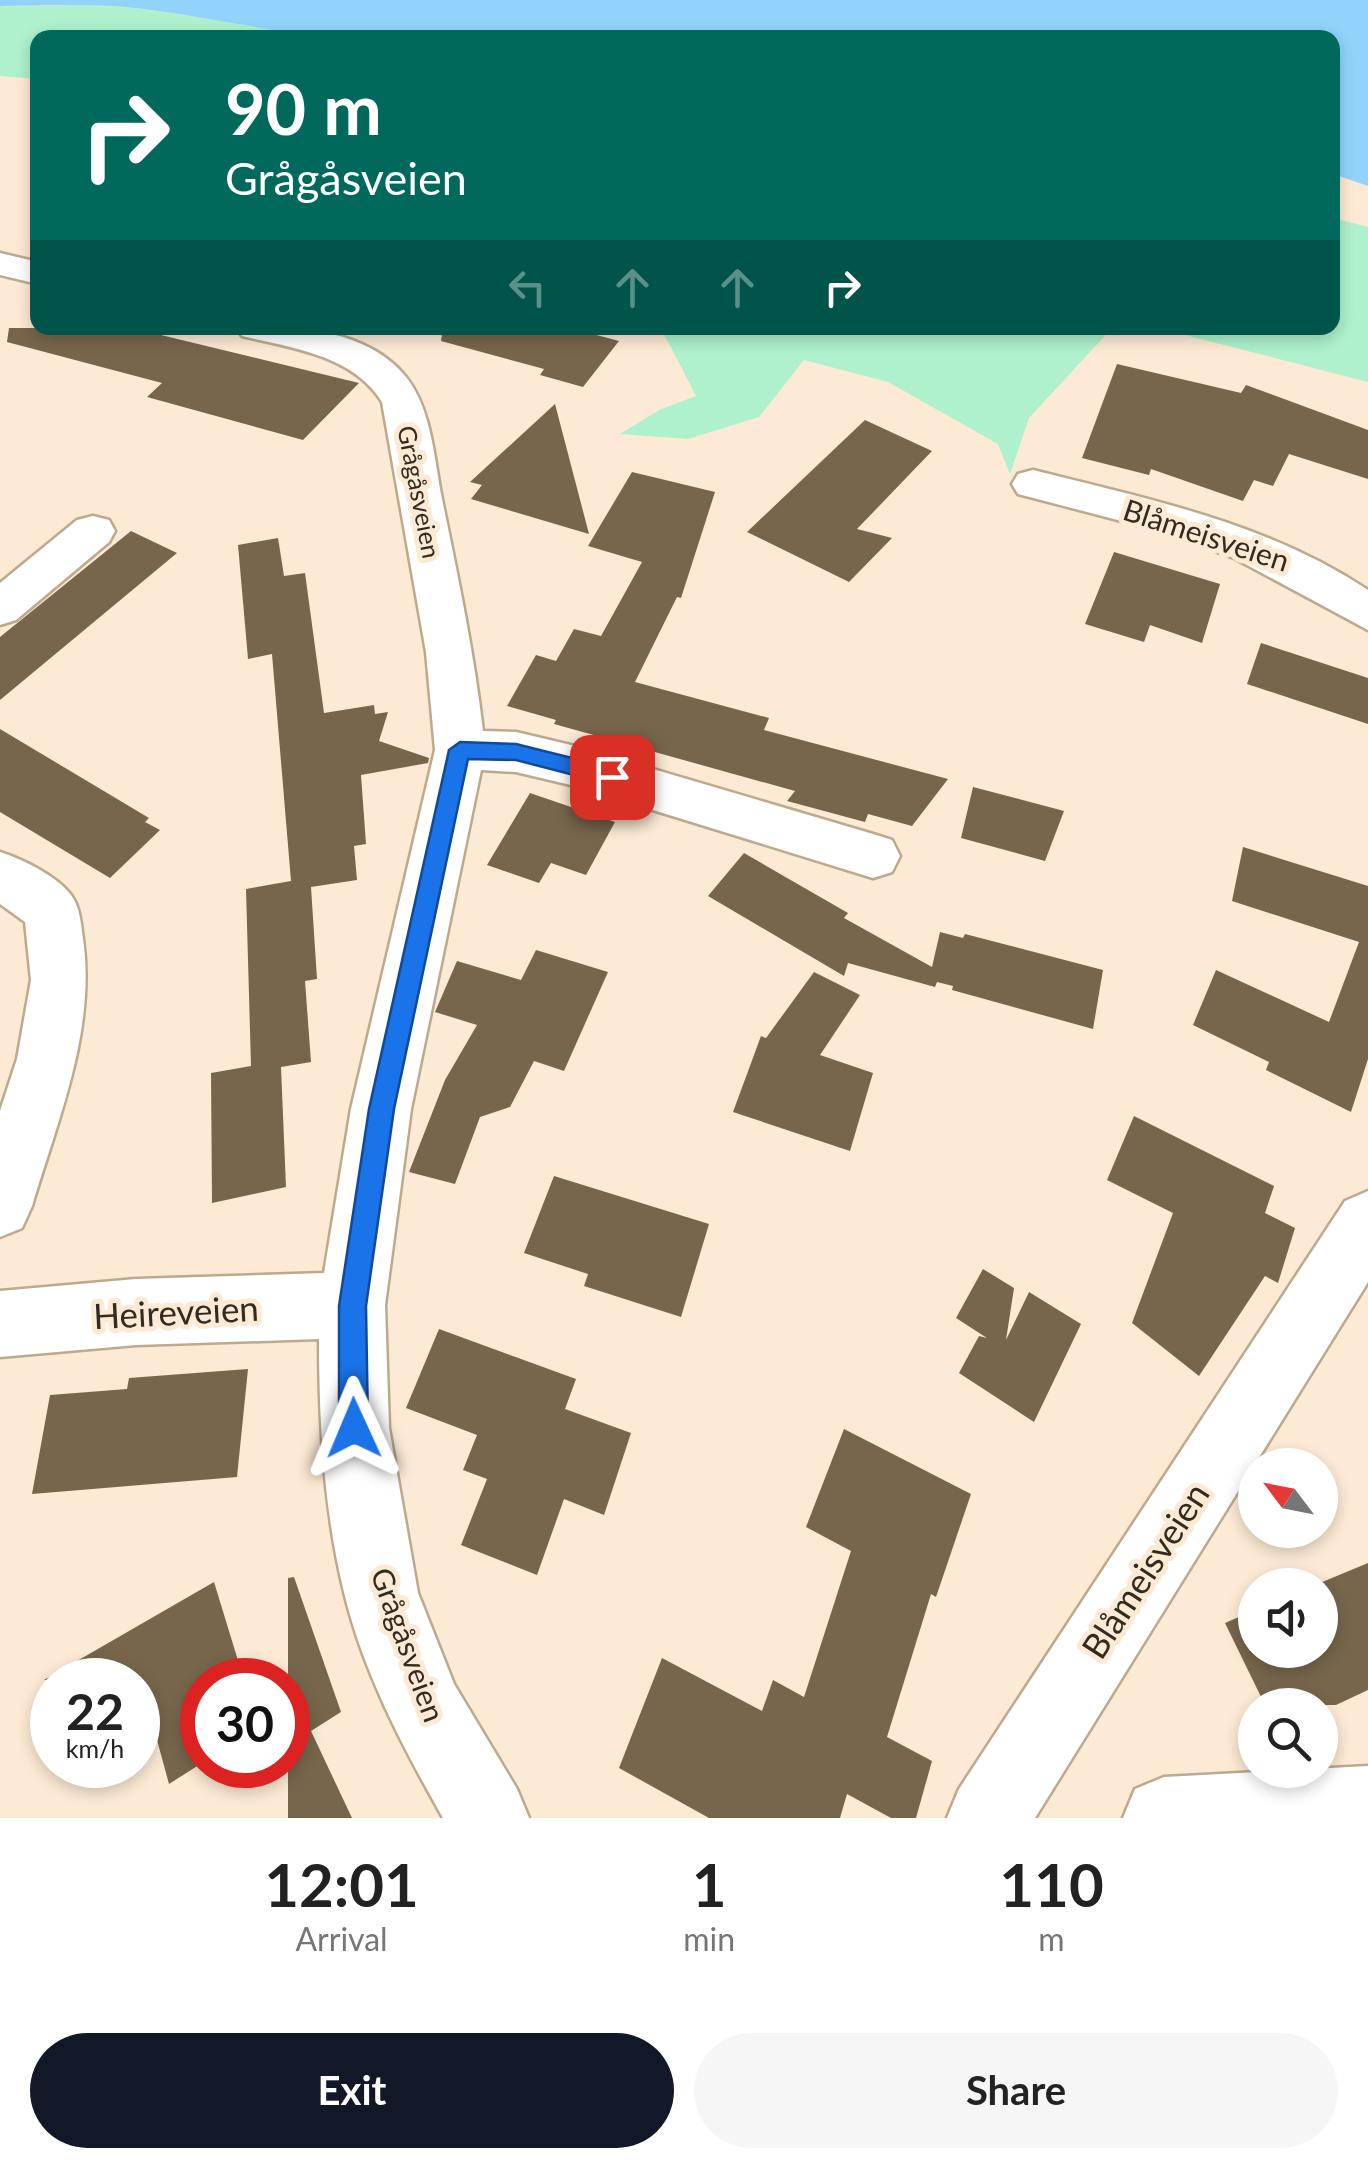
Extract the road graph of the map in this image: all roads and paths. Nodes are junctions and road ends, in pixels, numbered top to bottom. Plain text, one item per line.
1 (0, 264) edge
2 (30, 271) edge
3 (283, 335) edge
4 (1033, 484) dead end
5 (93, 531) dead end
6 (0, 608) edge
7 (1368, 613) edge
8 (460, 750) junction
9 (874, 856) dead end
10 (0, 874) edge
11 (0, 1206) edge
12 (1357, 1267) edge
13 (352, 1306) junction
14 (0, 1324) edge
15 (1368, 1806) edge
16 (488, 1818) edge
17 (988, 1818) edge
18 (1164, 1818) edge

1 - 2 street
3 - 8 street, Grågåsveien
4 - 7 street, Blåmeisveien
5 - 6 street
8 - 9 street
8 - 13 street, Grågåsveien
10 - 11 street
12 - 17 street, Blåmeisveien
13 - 14 street, Heireveien
13 - 16 street, Grågåsveien
15 - 18 street

